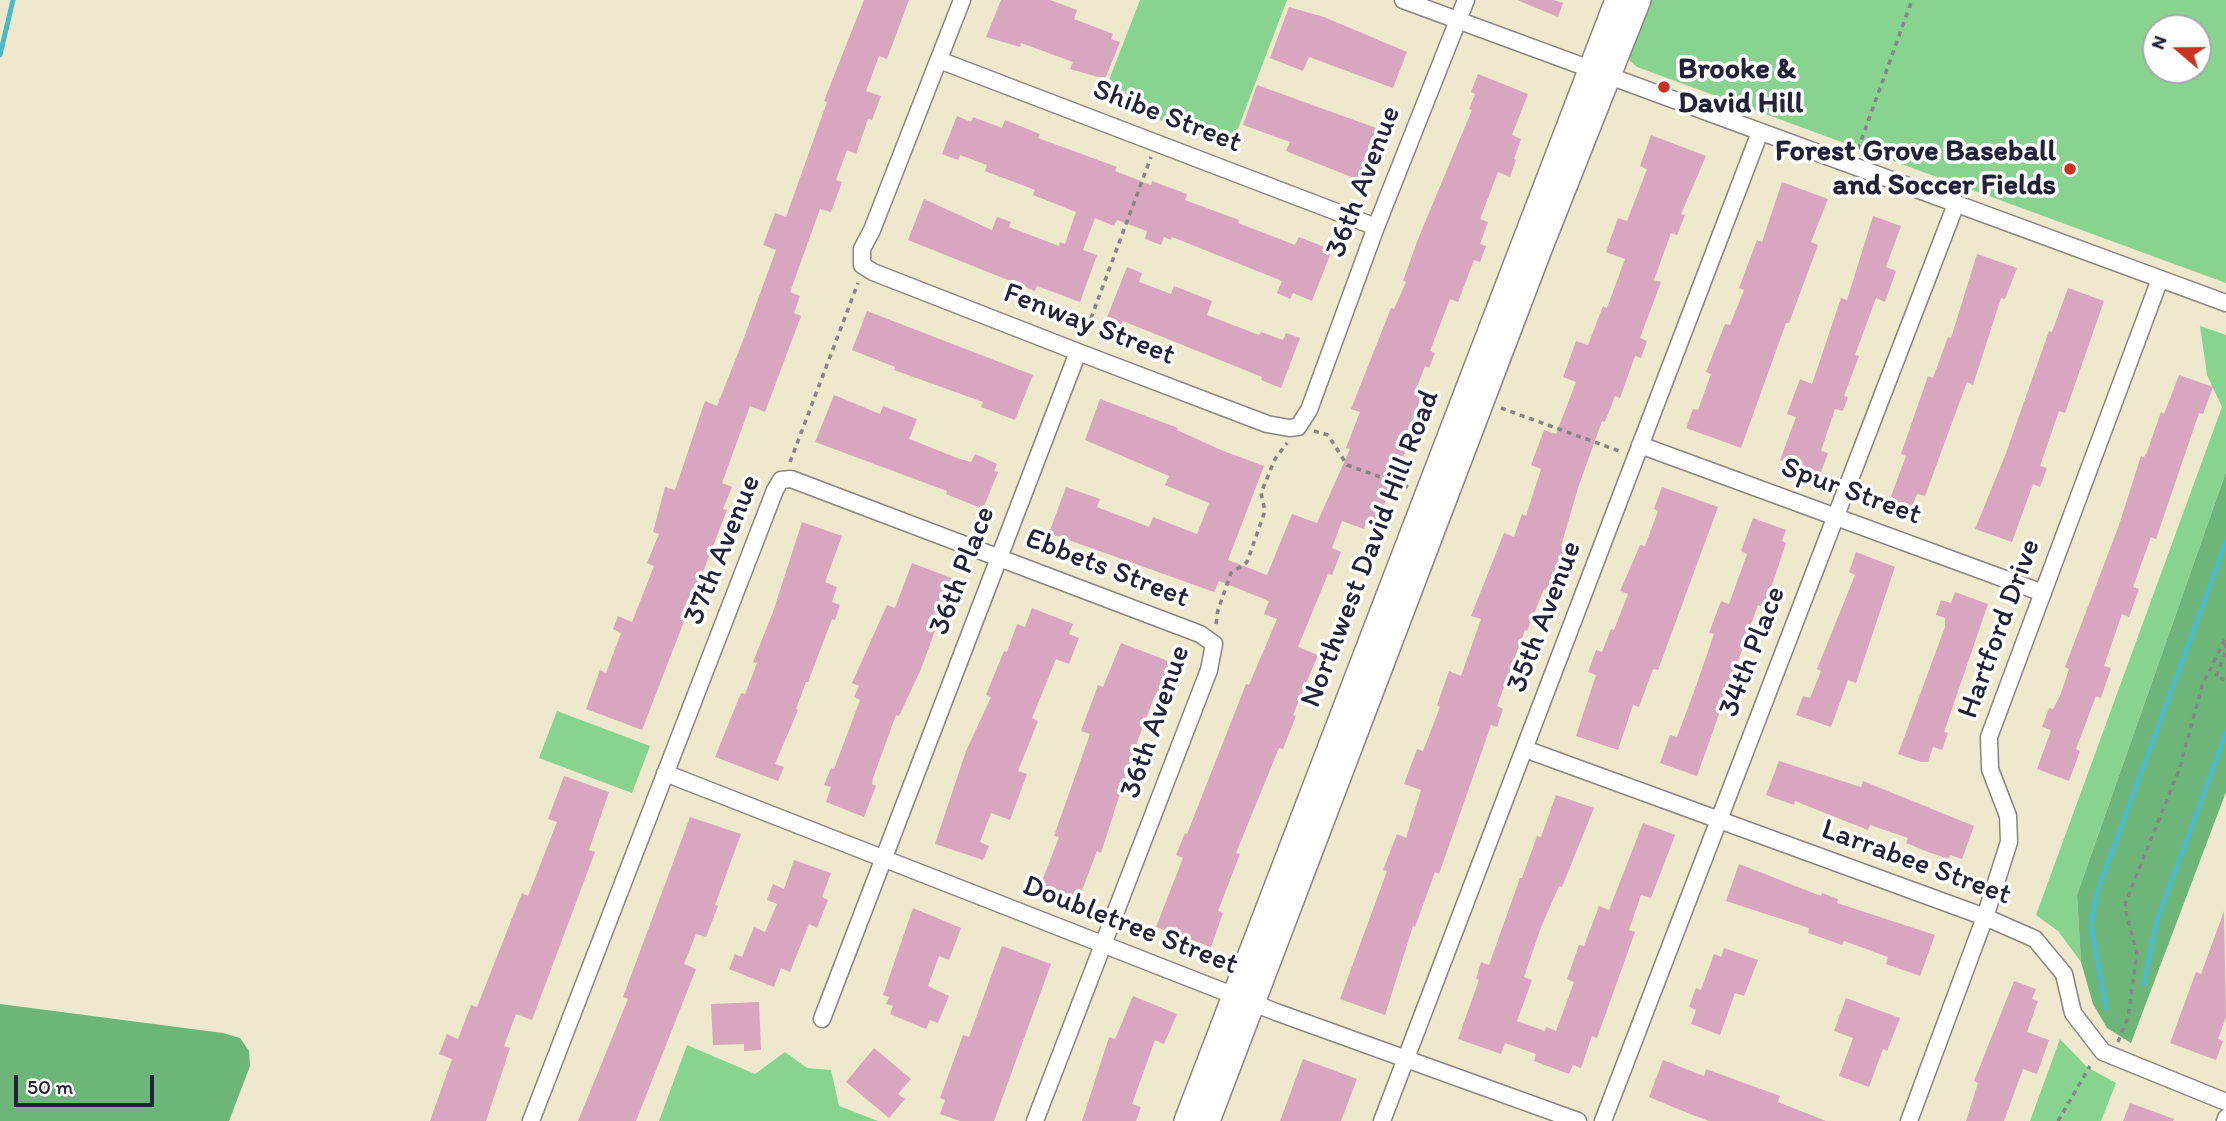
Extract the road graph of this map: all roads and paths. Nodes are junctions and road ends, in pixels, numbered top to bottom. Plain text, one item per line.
1 (962, 0) edge
2 (1403, 0) edge
3 (1466, 0) edge
4 (1616, 0) edge
5 (1639, 0) edge
6 (1912, 0) edge
7 (1457, 21) junction
8 (939, 60) junction
9 (1599, 73) junction
10 (1760, 132) junction
11 (1157, 143) junction
12 (1852, 166) junction
13 (1956, 204) junction
14 (1376, 227) junction
15 (862, 265) junction
16 (2160, 279) junction
17 (2226, 303) edge
18 (1078, 352) junction
19 (1482, 402) junction
20 (1298, 427) junction
21 (1638, 451) junction
22 (781, 480) junction
23 (1425, 494) junction
24 (1835, 515) junction
25 (998, 557) junction
26 (2043, 593) junction
27 (2225, 639) edge
28 (1214, 643) junction
29 (2226, 681) edge
30 (1525, 749) junction
31 (665, 773) junction
32 (1718, 820) junction
33 (884, 861) junction
34 (1985, 917) junction
35 (1102, 946) junction
36 (1244, 999) junction
37 (822, 1019) dead end
38 (2110, 1057) junction
39 (1405, 1059) junction
40 (2090, 1066) dead end
41 (2226, 1102) edge
42 (531, 1121) edge
43 (1035, 1121) edge
44 (1186, 1121) edge
45 (1208, 1121) edge
46 (1382, 1121) edge
47 (1578, 1121) edge
48 (1603, 1121) edge
49 (1909, 1121) edge
50 (2058, 1121) edge

1 - 8 street
2 - 7 street
3 - 7 street, 36th Avenue
4 - 9 street, Northwest David Hill Road
5 - 9 street, Northwest David Hill Road
6 - 12 path
7 - 9 street
7 - 14 street, 36th Avenue
8 - 11 street, Shibe Street
8 - 15 street
9 - 10 street
9 - 19 street, Northwest David Hill Road
9 - 23 street, Northwest David Hill Road
10 - 12 street
10 - 21 street, 35th Avenue
11 - 14 street, Shibe Street
11 - 18 path
12 - 13 street
13 - 16 street
13 - 24 street, 34th Place
14 - 20 street, 36th Avenue
15 - 18 street, Fenway Street
15 - 22 path, 37th Avenue
16 - 17 street
16 - 26 street, Hartford Drive
18 - 20 street, Fenway Street
18 - 25 street, 36th Place
19 - 21 path
19 - 36 street, Northwest David Hill Road
20 - 23 path
20 - 28 path, 36th Avenue
21 - 24 street, Spur Street
21 - 30 street, 35th Avenue
22 - 25 street, Ebbets Street
22 - 31 street, 37th Avenue
23 - 36 street, Northwest David Hill Road
24 - 26 street, Spur Street
24 - 32 street, 34th Place
25 - 28 street, Ebbets Street
25 - 33 street, 36th Place
26 - 34 street, Hartford Drive
27 - 29 path
27 - 38 path
28 - 35 street, 36th Avenue
30 - 32 street, Larrabee Street
30 - 39 street, 35th Avenue
31 - 33 street, Doubletree Street
31 - 42 street, 37th Avenue
32 - 34 street, Larrabee Street
32 - 48 street, 34th Place
33 - 35 street, Doubletree Street
33 - 37 street, 36th Place
34 - 38 street, Larrabee Street
34 - 49 street, Hartford Drive
35 - 36 street, Doubletree Street
35 - 43 street, 36th Avenue
36 - 39 street, Doubletree Street
36 - 44 street, Northwest David Hill Road
36 - 45 street, Northwest David Hill Road
38 - 41 street, Larrabee Street
39 - 46 street, 35th Avenue
39 - 47 street, Doubletree Street
40 - 50 path

